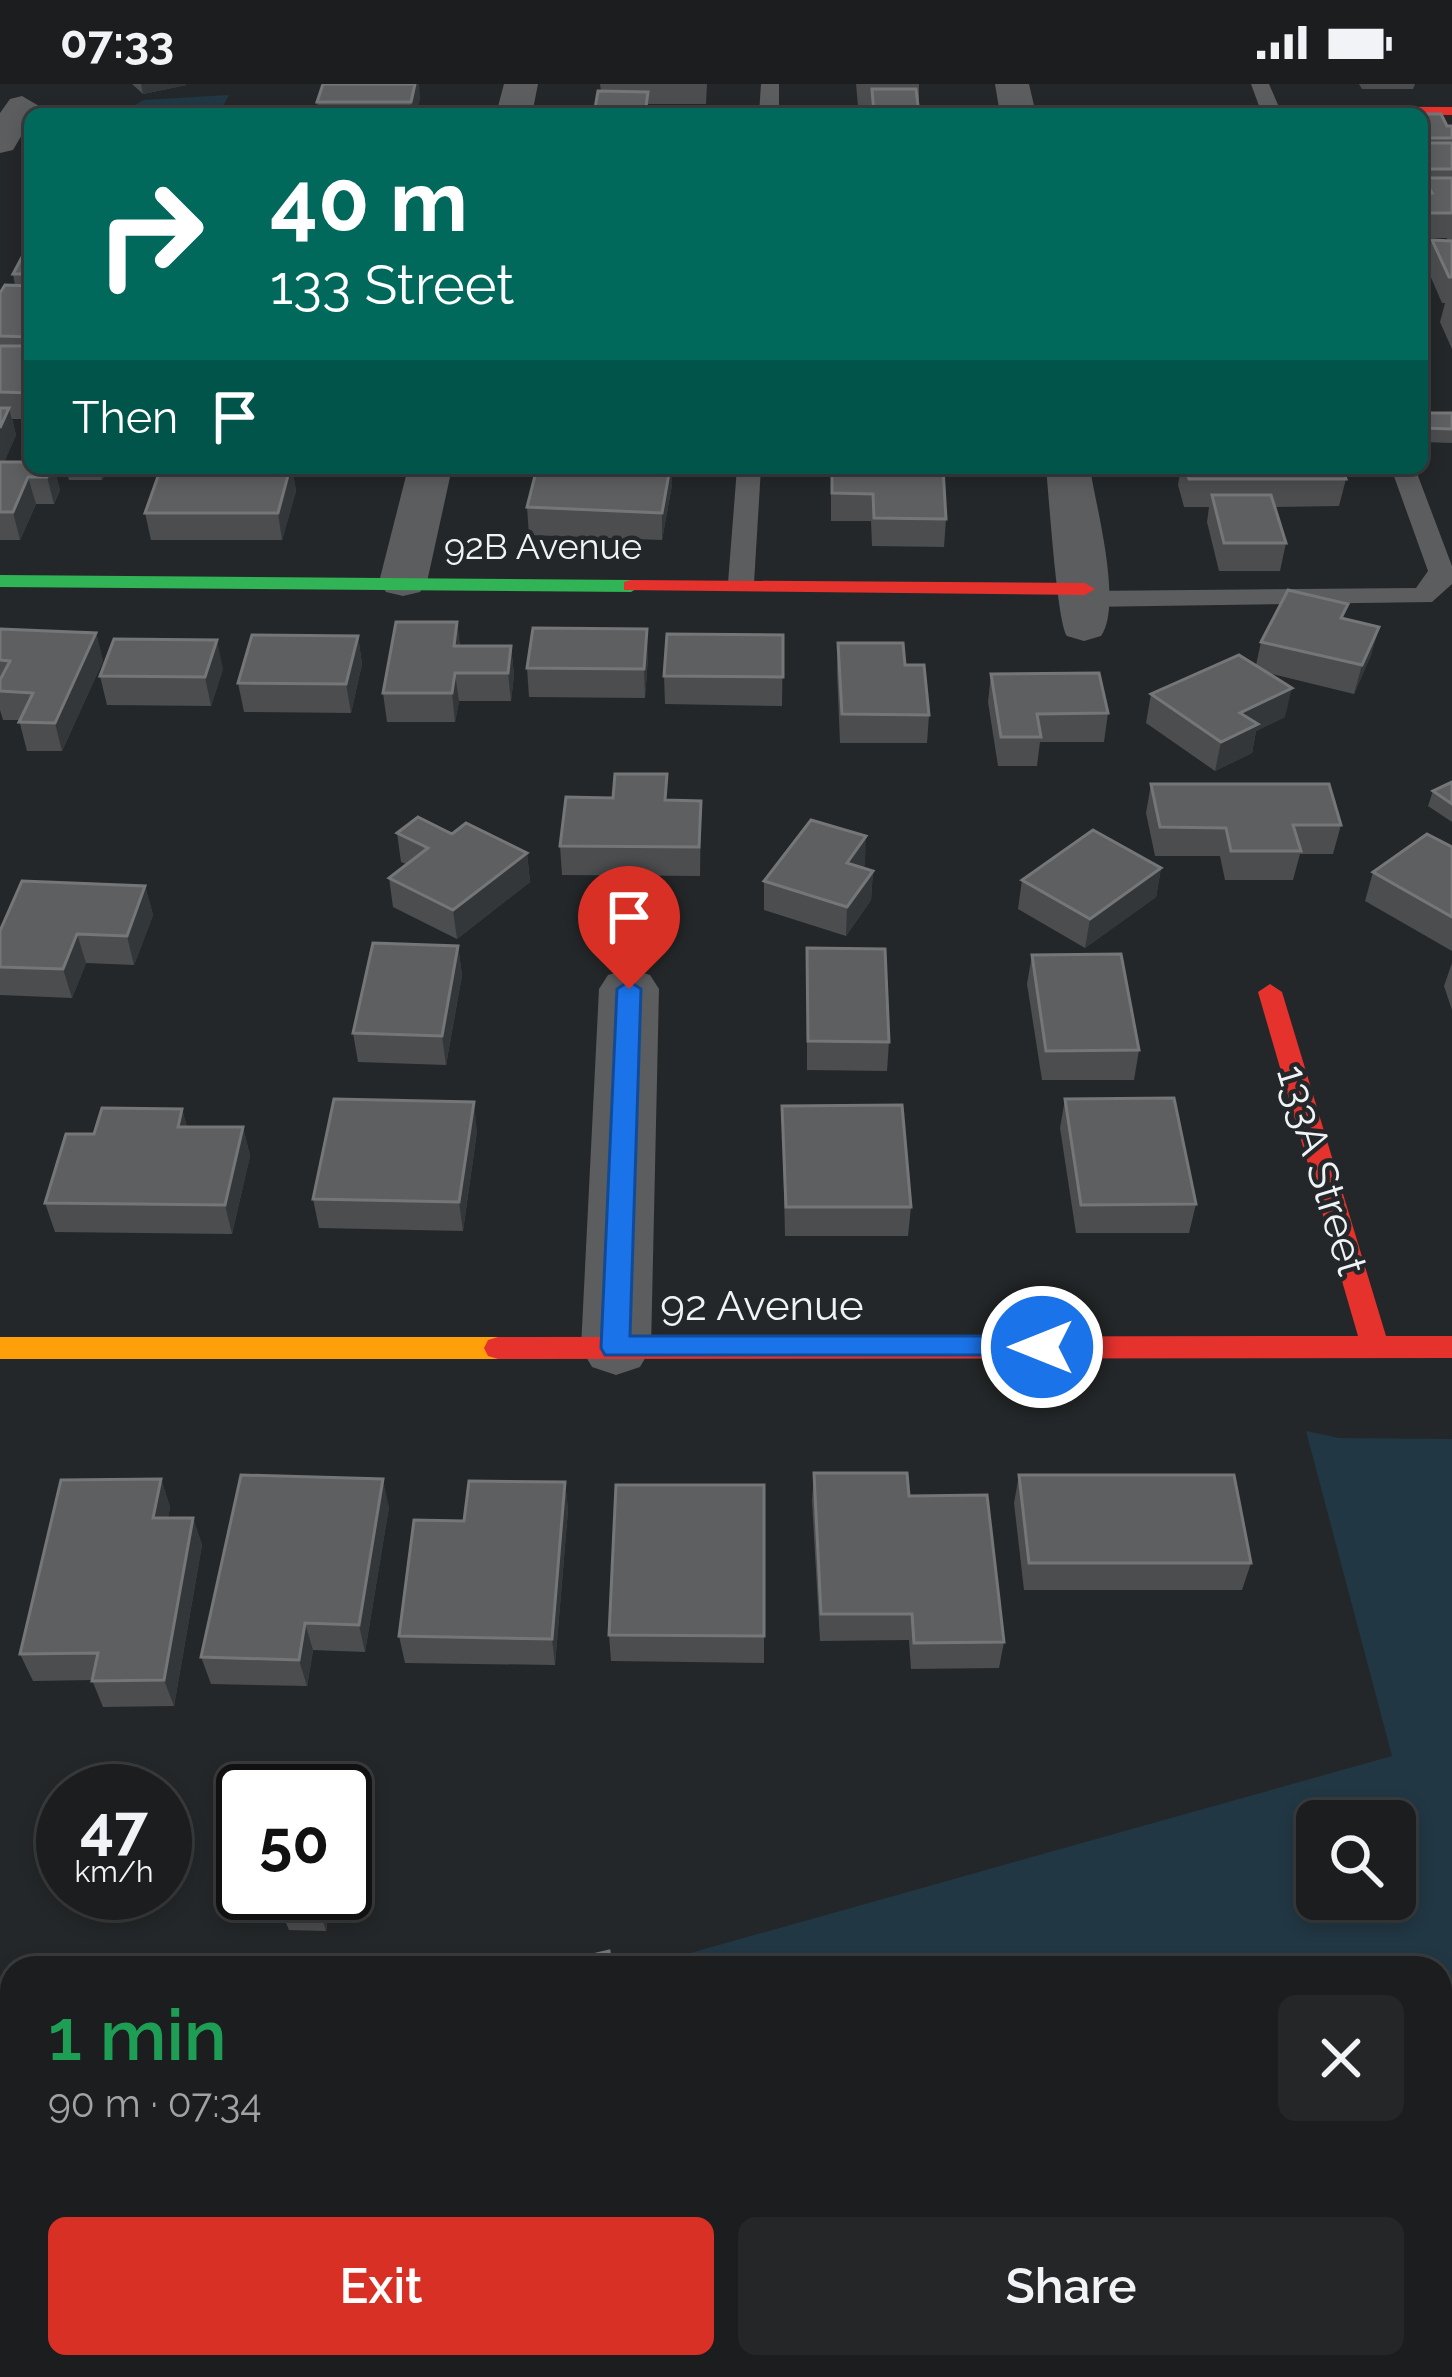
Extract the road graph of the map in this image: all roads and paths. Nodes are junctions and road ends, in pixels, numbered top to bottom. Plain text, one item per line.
1 (11, 103) edge
2 (1016, 103) edge
3 (1267, 103) edge
4 (1383, 108) edge
5 (0, 142) edge
6 (429, 474) edge
7 (749, 474) edge
8 (1069, 474) edge
9 (1405, 474) edge
10 (0, 581) edge
11 (404, 582) junction
12 (741, 584) junction
13 (1085, 605) junction
14 (629, 989) dead end
15 (1270, 992) dead end
16 (1375, 1347) junction
17 (1452, 1347) edge
18 (0, 1348) edge
19 (616, 1348) junction

1 - 5 street
2 - 3 street
3 - 4 street
6 - 11 street
7 - 12 lane
8 - 13 street
9 - 13 lane
10 - 11 street, 92B Avenue
11 - 12 street, 92B Avenue
12 - 13 street, 92B Avenue
14 - 19 street
15 - 16 street, 133A Street
16 - 17 street, 92 Avenue
16 - 19 street, 92 Avenue
18 - 19 street, 92 Avenue

